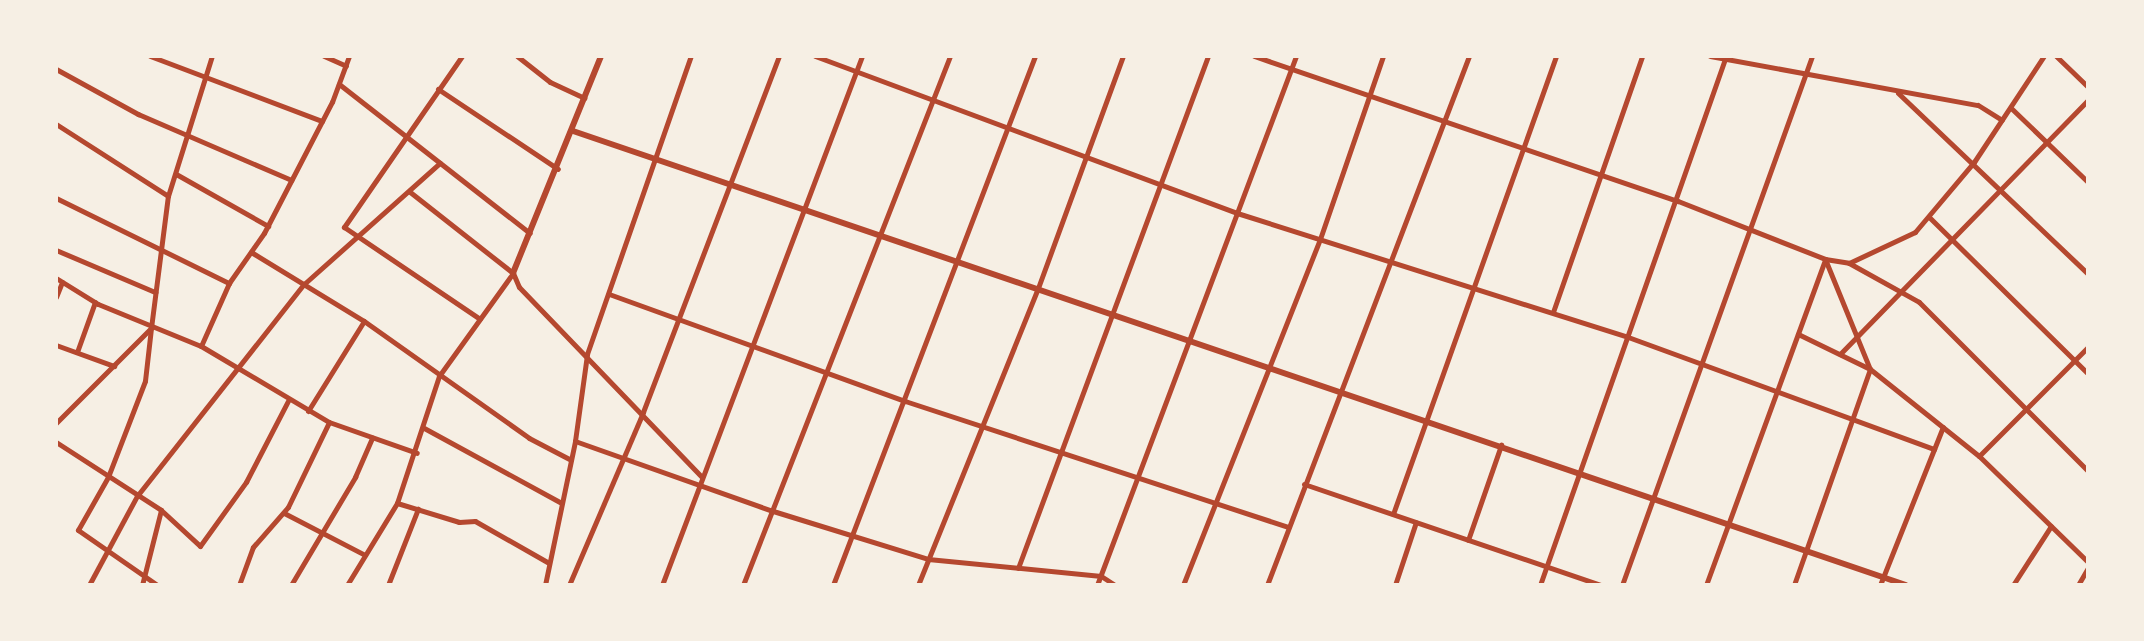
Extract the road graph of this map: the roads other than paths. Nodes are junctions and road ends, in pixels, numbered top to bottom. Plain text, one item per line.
1 (150, 56) edge
2 (212, 56) edge
3 (324, 56) edge
4 (349, 56) edge
5 (462, 56) edge
6 (517, 56) edge
7 (601, 56) edge
8 (691, 56) edge
9 (779, 56) edge
10 (815, 56) edge
11 (862, 56) edge
12 (950, 56) edge
13 (1035, 56) edge
14 (1122, 56) edge
15 (1208, 56) edge
16 (1254, 56) edge
17 (1296, 56) edge
18 (1383, 56) edge
19 (1469, 56) edge
20 (1556, 56) edge
21 (1642, 56) edge
22 (1710, 56) edge
23 (1812, 56) edge
24 (2044, 56) edge
25 (2056, 56) edge
26 (1725, 58) edge
27 (346, 66) junction
28 (1291, 68) junction
29 (56, 69) edge
30 (856, 70) junction
31 (1803, 75) junction
32 (206, 76) junction
33 (339, 84) junction
34 (2088, 87) edge
35 (438, 89) junction
36 (1895, 91) junction
37 (1368, 96) junction
38 (585, 98) junction
39 (934, 99) junction
40 (2088, 100) edge
41 (2011, 108) junction
42 (322, 121) junction
43 (2003, 121) junction
44 (1443, 122) junction
45 (56, 124) edge
46 (1008, 126) junction
47 (573, 131) junction
48 (190, 136) junction
49 (406, 136) junction
50 (2046, 142) junction
51 (1523, 148) junction
52 (1085, 154) junction
53 (656, 159) junction
54 (1973, 162) junction
55 (440, 163) junction
56 (558, 169) junction
57 (176, 174) junction
58 (1600, 176) junction
59 (291, 180) junction
60 (1160, 181) junction
61 (2088, 182) edge
62 (730, 184) junction
63 (2001, 189) junction
64 (410, 192) junction
65 (168, 196) junction
66 (56, 198) edge
67 (1678, 201) junction
68 (804, 209) junction
69 (1237, 213) junction
70 (1929, 218) junction
71 (268, 226) junction
72 (1748, 226) junction
73 (530, 233) junction
74 (881, 235) junction
75 (359, 237) junction
76 (1320, 239) junction
77 (1951, 240) junction
78 (159, 247) junction
79 (56, 250) edge
80 (251, 252) junction
81 (1825, 259) junction
82 (959, 261) junction
83 (1391, 262) junction
84 (1849, 263) junction
85 (513, 273) junction
86 (2088, 274) edge
87 (56, 278) edge
88 (62, 282) junction
89 (229, 283) junction
90 (304, 284) junction
91 (1038, 288) junction
92 (1473, 288) junction
93 (1902, 291) junction
94 (155, 292) junction
95 (609, 293) junction
96 (56, 297) edge
97 (95, 302) junction
98 (1553, 312) junction
99 (1111, 313) junction
100 (677, 318) junction
101 (480, 319) junction
102 (364, 321) junction
103 (151, 328) junction
104 (1798, 334) junction
105 (1628, 337) junction
106 (1857, 337) junction
107 (1188, 339) junction
108 (56, 345) edge
109 (753, 345) junction
110 (201, 346) junction
111 (2088, 347) edge
112 (77, 352) junction
113 (587, 354) junction
114 (1839, 354) junction
115 (2074, 361) junction
116 (1703, 363) junction
117 (114, 366) junction
118 (1267, 366) junction
119 (236, 368) junction
120 (1870, 369) junction
121 (827, 370) junction
122 (2088, 374) edge
123 (439, 376) junction
124 (1339, 390) junction
125 (1778, 390) junction
126 (288, 401) junction
127 (905, 401) junction
128 (308, 411) junction
129 (2025, 411) junction
130 (643, 412) junction
131 (1852, 418) junction
132 (1426, 419) junction
133 (329, 422) junction
134 (56, 424) edge
135 (982, 426) junction
136 (1944, 427) junction
137 (424, 428) junction
138 (372, 438) junction
139 (575, 441) junction
140 (56, 442) edge
141 (1501, 445) junction
142 (1934, 449) junction
143 (417, 453) junction
144 (1059, 453) junction
145 (1979, 456) junction
146 (621, 457) junction
147 (571, 460) junction
148 (1578, 471) junction
149 (2088, 471) edge
150 (108, 477) junction
151 (702, 477) junction
152 (1134, 478) junction
153 (700, 484) junction
154 (1304, 484) junction
155 (137, 496) junction
156 (1655, 497) junction
157 (561, 502) junction
158 (397, 503) junction
159 (1212, 503) junction
160 (418, 509) junction
161 (161, 510) junction
162 (773, 511) junction
163 (284, 513) junction
164 (1393, 514) junction
165 (1416, 522) junction
166 (1729, 522) junction
167 (2051, 526) junction
168 (1288, 527) junction
169 (321, 532) junction
170 (853, 534) junction
171 (1468, 540) junction
172 (107, 550) junction
173 (1806, 550) junction
174 (365, 555) junction
175 (928, 559) junction
176 (2088, 562) edge
177 (549, 563) junction
178 (1546, 567) junction
179 (1018, 568) junction
180 (2088, 568) edge
181 (143, 575) junction
182 (1101, 576) junction
183 (1883, 577) junction
184 (89, 585) edge
185 (142, 585) edge
186 (157, 585) edge
187 (239, 585) edge
188 (291, 585) edge
189 (347, 585) edge
190 (388, 585) edge
191 (545, 585) edge
192 (571, 585) edge
193 (662, 585) edge
194 (743, 585) edge
195 (833, 585) edge
196 (918, 585) edge
197 (1097, 585) edge
198 (1115, 585) edge
199 (1182, 585) edge
200 (1267, 585) edge
201 (1395, 585) edge
202 (1540, 585) edge
203 (1600, 585) edge
204 (1622, 585) edge
205 (1706, 585) edge
206 (1794, 585) edge
207 (1880, 585) edge
208 (1906, 585) edge
209 (2013, 585) edge
210 (2078, 585) edge

1 - 32 street
2 - 32 street
3 - 27 street
4 - 27 street
5 - 35 street
6 - 38 street
7 - 38 street
8 - 53 street
9 - 62 street
10 - 30 street
11 - 30 street
12 - 39 street
13 - 46 street
14 - 52 street
15 - 60 street
16 - 28 street
17 - 28 street
18 - 37 street
19 - 44 street
20 - 51 street
21 - 58 street
22 - 26 street
23 - 31 street
24 - 41 street
25 - 34 street
26 - 31 street
26 - 67 street
27 - 33 street
28 - 37 street
28 - 69 street
29 - 48 street
30 - 39 street
30 - 68 street
31 - 36 street
31 - 72 street
32 - 42 street
32 - 48 street
33 - 42 street
33 - 49 street
35 - 49 street
35 - 56 street
36 - 43 street
36 - 54 street
37 - 44 street
37 - 76 street
38 - 47 street
39 - 46 street
39 - 74 street
40 - 50 street
41 - 43 street
41 - 50 street
42 - 59 street
43 - 54 street
44 - 51 street
44 - 83 street
45 - 65 street
46 - 52 street
46 - 82 street
47 - 53 street
47 - 56 street
48 - 57 street
48 - 59 street
49 - 55 street
49 - 75 street
50 - 61 street
50 - 63 street
51 - 58 street
51 - 92 street
52 - 60 street
52 - 91 street
53 - 62 street
53 - 95 street
54 - 63 street
54 - 70 street
55 - 64 street
55 - 73 street
56 - 73 street
57 - 65 street
57 - 71 street
58 - 67 street
58 - 98 street
59 - 71 street
60 - 69 street
60 - 99 street
62 - 68 street
62 - 100 street
63 - 77 street
63 - 86 street
64 - 75 street
64 - 85 street
65 - 78 street
66 - 78 street
67 - 72 street
67 - 105 street
68 - 74 street
68 - 109 street
69 - 76 street
69 - 107 street
70 - 77 street
70 - 84 street
71 - 80 street
72 - 81 street
72 - 116 street
73 - 85 street
74 - 82 street
74 - 121 street
75 - 90 street
75 - 101 street
76 - 83 street
76 - 118 street
77 - 93 street
77 - 115 street
78 - 89 street
78 - 94 street
79 - 94 street
80 - 89 street
80 - 90 street
81 - 84 street
81 - 104 street
81 - 106 street
82 - 91 street
82 - 127 street
83 - 92 street
83 - 124 street
84 - 93 street
85 - 101 street
85 - 113 street
87 - 88 street
88 - 96 street
88 - 97 street
89 - 110 street
90 - 102 street
90 - 119 street
91 - 99 street
91 - 135 street
92 - 98 street
92 - 132 street
93 - 106 street
93 - 129 street
94 - 103 street
95 - 100 street
95 - 113 street
97 - 103 street
97 - 112 street
98 - 105 street
99 - 107 street
99 - 144 street
100 - 109 street
100 - 130 street
101 - 123 street
102 - 123 street
102 - 128 street
103 - 110 street
103 - 117 street
103 - 150 street
104 - 114 street
104 - 125 street
105 - 116 street
105 - 148 street
106 - 114 street
106 - 120 street
107 - 118 street
107 - 152 street
108 - 112 street
109 - 121 street
109 - 151 street
110 - 119 street
111 - 115 street
112 - 117 street
113 - 130 street
113 - 139 street
114 - 120 street
115 - 122 street
115 - 129 street
116 - 125 street
116 - 156 street
117 - 134 street
118 - 124 street
118 - 159 street
119 - 126 street
119 - 155 street
120 - 131 street
120 - 136 street
121 - 127 street
121 - 162 street
123 - 137 street
123 - 147 street
124 - 132 street
124 - 154 street
125 - 131 street
125 - 166 street
126 - 128 street
126 - 161 street
127 - 135 street
127 - 170 street
128 - 133 street
129 - 145 street
129 - 149 street
130 - 146 street
130 - 151 street
131 - 142 street
131 - 173 street
132 - 141 street
132 - 164 street
133 - 138 street
133 - 163 street
135 - 144 street
135 - 175 street
136 - 142 street
136 - 145 street
137 - 143 street
137 - 157 street
138 - 143 street
138 - 169 street
139 - 146 street
139 - 147 street
140 - 150 street
141 - 148 street
141 - 171 street
142 - 183 street
143 - 158 street
144 - 152 street
144 - 179 street
145 - 167 street
146 - 153 street
146 - 192 street
147 - 157 street
148 - 156 street
148 - 178 street
150 - 155 street
150 - 172 street
151 - 153 street
152 - 159 street
152 - 182 street
153 - 162 street
153 - 193 street
154 - 164 street
154 - 168 street
155 - 161 street
155 - 172 street
156 - 166 street
156 - 204 street
157 - 177 street
158 - 160 street
158 - 174 street
159 - 168 street
159 - 199 street
160 - 177 street
160 - 190 street
161 - 181 street
162 - 170 street
162 - 194 street
163 - 169 street
163 - 187 street
164 - 165 street
165 - 171 street
165 - 201 street
166 - 173 street
166 - 205 street
167 - 176 street
167 - 209 street
168 - 200 street
169 - 174 street
169 - 188 street
170 - 175 street
170 - 195 street
171 - 178 street
172 - 181 street
172 - 184 street
173 - 183 street
173 - 206 street
174 - 189 street
175 - 179 street
175 - 196 street
177 - 191 street
178 - 202 street
178 - 203 street
179 - 182 street
180 - 210 street
181 - 185 street
181 - 186 street
182 - 197 street
182 - 198 street
183 - 207 street
183 - 208 street

